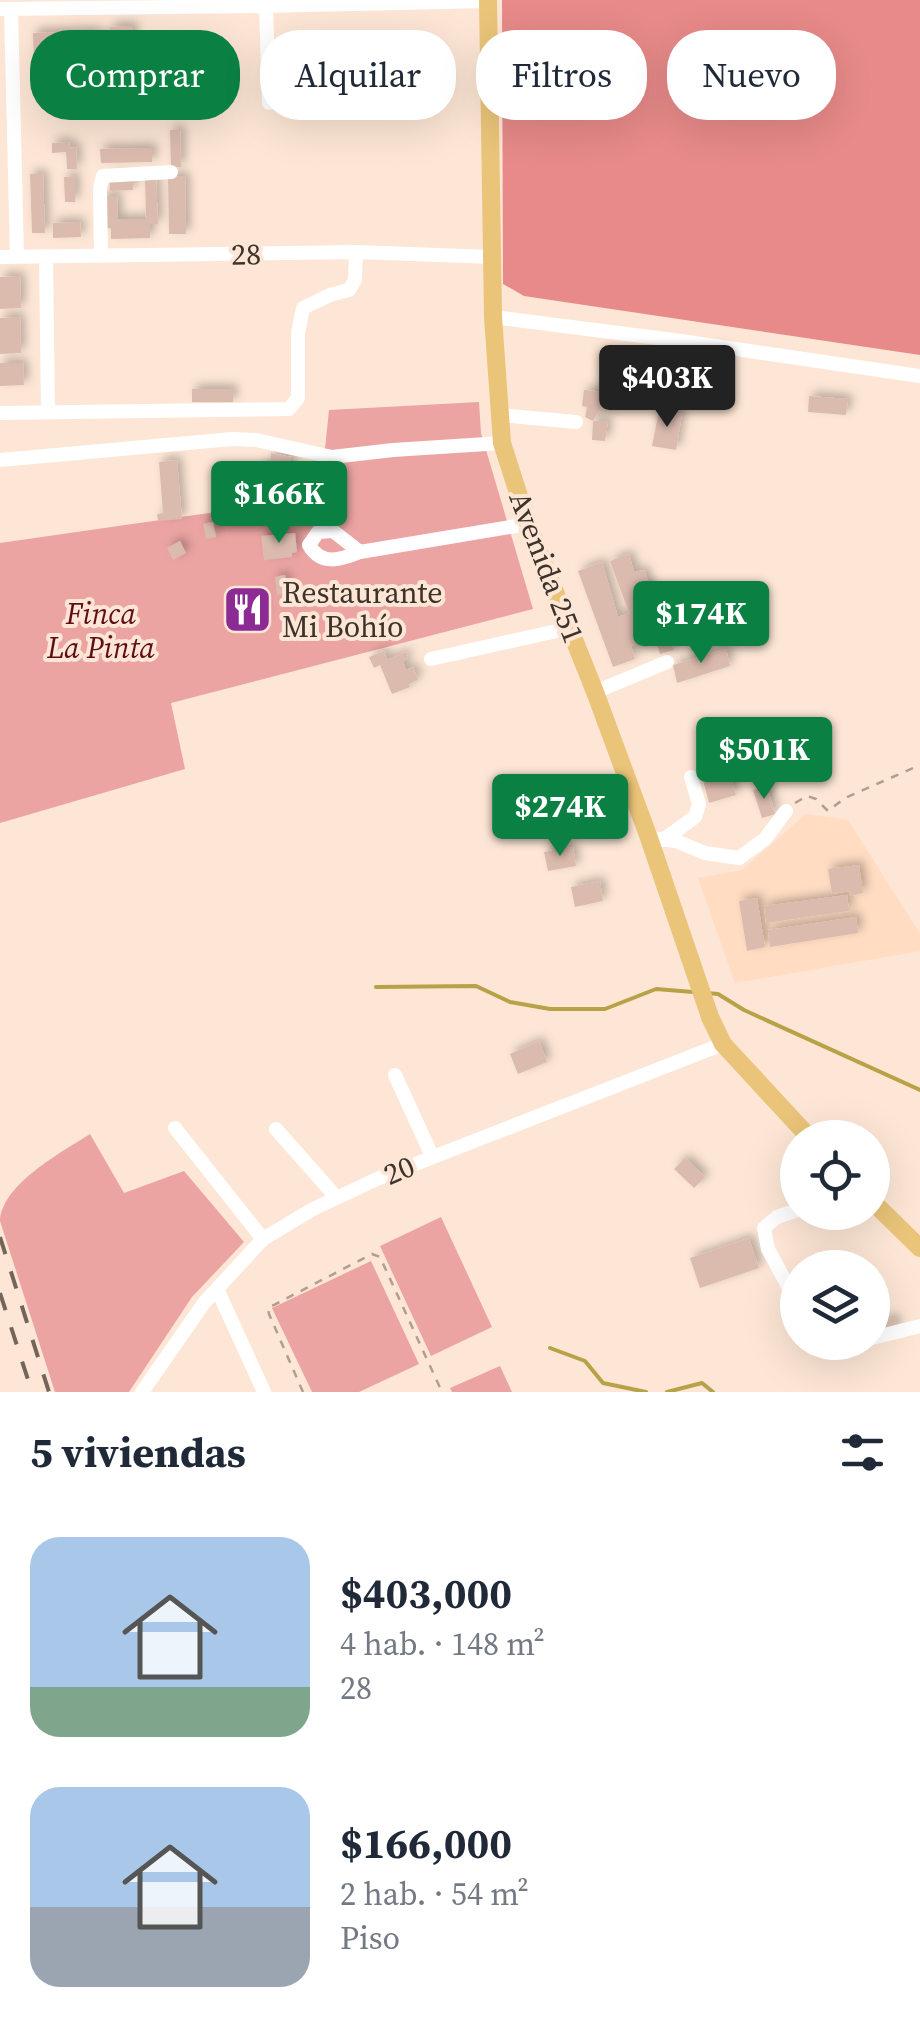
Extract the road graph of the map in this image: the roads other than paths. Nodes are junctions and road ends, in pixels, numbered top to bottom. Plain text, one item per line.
1 (488, 0) edge
2 (266, 6) junction
3 (6, 9) edge
4 (267, 30) edge
5 (171, 172) dead end
6 (356, 252) junction
7 (46, 256) junction
8 (101, 256) junction
9 (0, 257) edge
10 (17, 257) junction
11 (493, 257) junction
12 (493, 317) junction
13 (920, 376) edge
14 (48, 412) junction
15 (0, 413) edge
16 (499, 415) junction
17 (576, 422) dead end
18 (502, 443) junction
19 (0, 460) edge
20 (528, 524) junction
21 (360, 552) dead end
22 (570, 628) junction
23 (431, 659) dead end
24 (667, 662) dead end
25 (595, 692) junction
26 (692, 777) dead end
27 (786, 811) road end
28 (656, 839) junction
29 (723, 1044) junction
30 (395, 1075) dead end
31 (793, 1120) edge
32 (175, 1128) dead end
33 (276, 1129) dead end
34 (432, 1156) junction
35 (338, 1198) junction
36 (780, 1216) edge
37 (890, 1219) edge
38 (263, 1239) junction
39 (920, 1248) edge
40 (780, 1271) edge
41 (217, 1289) junction
42 (920, 1326) edge
43 (890, 1334) edge
44 (142, 1392) edge
45 (264, 1392) edge

1 - 2 street
1 - 11 main road, Avenida 251
2 - 3 street
2 - 4 street
3 - 10 street
5 - 8 street
6 - 8 street, 28
6 - 11 street, 28
6 - 14 street
7 - 8 street, 28
7 - 10 street, 28
7 - 14 street
9 - 10 street, 28
11 - 12 main road, Avenida 251
12 - 13 street
12 - 16 main road, Avenida 251
14 - 15 street
16 - 17 street
16 - 18 main road, Avenida 251
18 - 19 street
18 - 20 main road, Avenida 251
20 - 21 street
20 - 22 main road, Avenida 251
22 - 23 street
22 - 25 main road, Avenida 251
24 - 25 street
25 - 28 main road, Avenida 251
26 - 28 street
27 - 28 street
28 - 29 main road, Avenida 251
29 - 31 main road, Avenida 251
29 - 34 street, 20
30 - 34 street
32 - 38 street
33 - 35 street
34 - 35 street, 20
35 - 38 street, 20
36 - 40 street
37 - 39 main road
38 - 41 street, 20
41 - 44 street, 20
41 - 45 street
42 - 43 street

